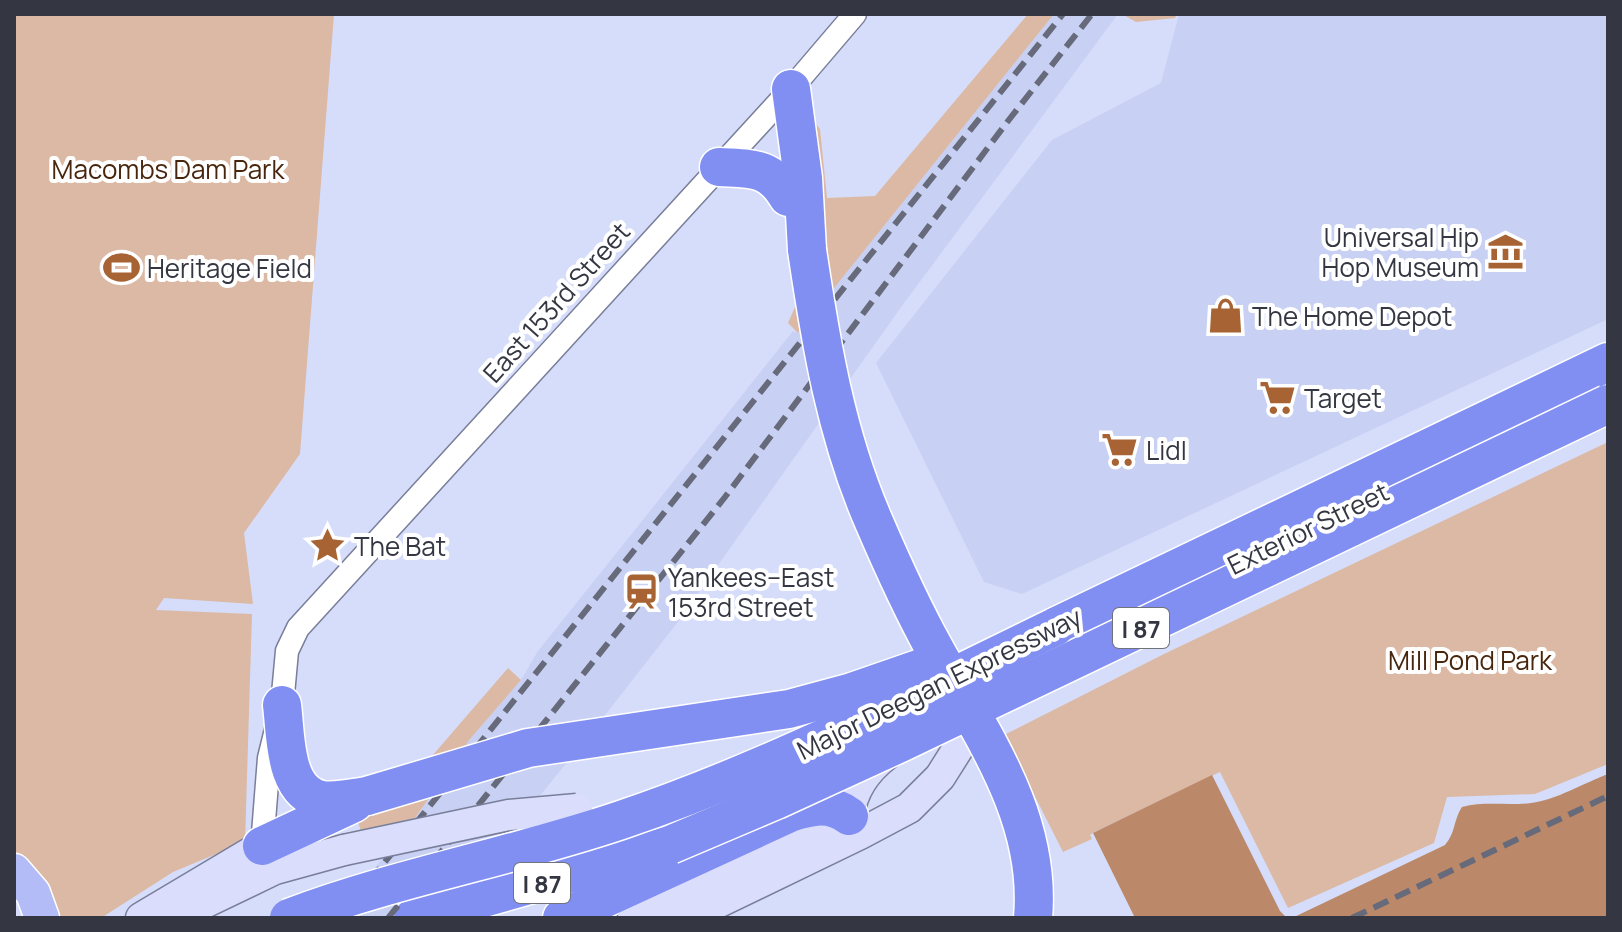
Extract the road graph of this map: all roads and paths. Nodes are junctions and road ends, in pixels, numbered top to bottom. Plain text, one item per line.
1 (855, 14) edge
2 (781, 99) junction
3 (719, 167) junction
4 (796, 188) junction
5 (1608, 362) edge
6 (1608, 384) edge
7 (1608, 404) edge
8 (1055, 627) junction
9 (933, 646) junction
10 (1007, 672) junction
11 (972, 689) junction
12 (282, 705) junction
13 (328, 807) junction
14 (855, 825) junction
15 (670, 845) junction
16 (262, 846) junction
17 (14, 871) edge
18 (42, 918) edge
19 (141, 918) edge
20 (173, 918) edge
21 (289, 918) edge
22 (413, 918) edge
23 (511, 918) edge
24 (562, 918) edge
25 (633, 918) edge
26 (686, 918) edge
27 (1016, 918) edge
28 (1033, 918) edge

1 - 2 street, East 153rd Street
2 - 3 street, East 153rd Street
2 - 4 highway
3 - 4 highway
3 - 12 street, East 153rd Street
4 - 9 highway, bridge
5 - 8 highway, Major Deegan Expressway / I 87
6 - 10 main road, Exterior Street
7 - 15 highway, Major Deegan Expressway / I 87, bridge
8 - 13 highway, bridge
8 - 21 highway, Major Deegan Expressway / I 87, bridge
9 - 27 highway, bridge
9 - 28 highway, bridge
10 - 11 main road, Exterior Street
10 - 14 main road
11 - 14 main road, Exterior Street
11 - 20 main road, bridge
12 - 13 highway
12 - 16 street
13 - 16 highway
14 - 24 highway
14 - 25 main road
14 - 26 main road
15 - 22 highway, Major Deegan Expressway / I 87
15 - 23 highway
16 - 19 main road
17 - 18 main road

